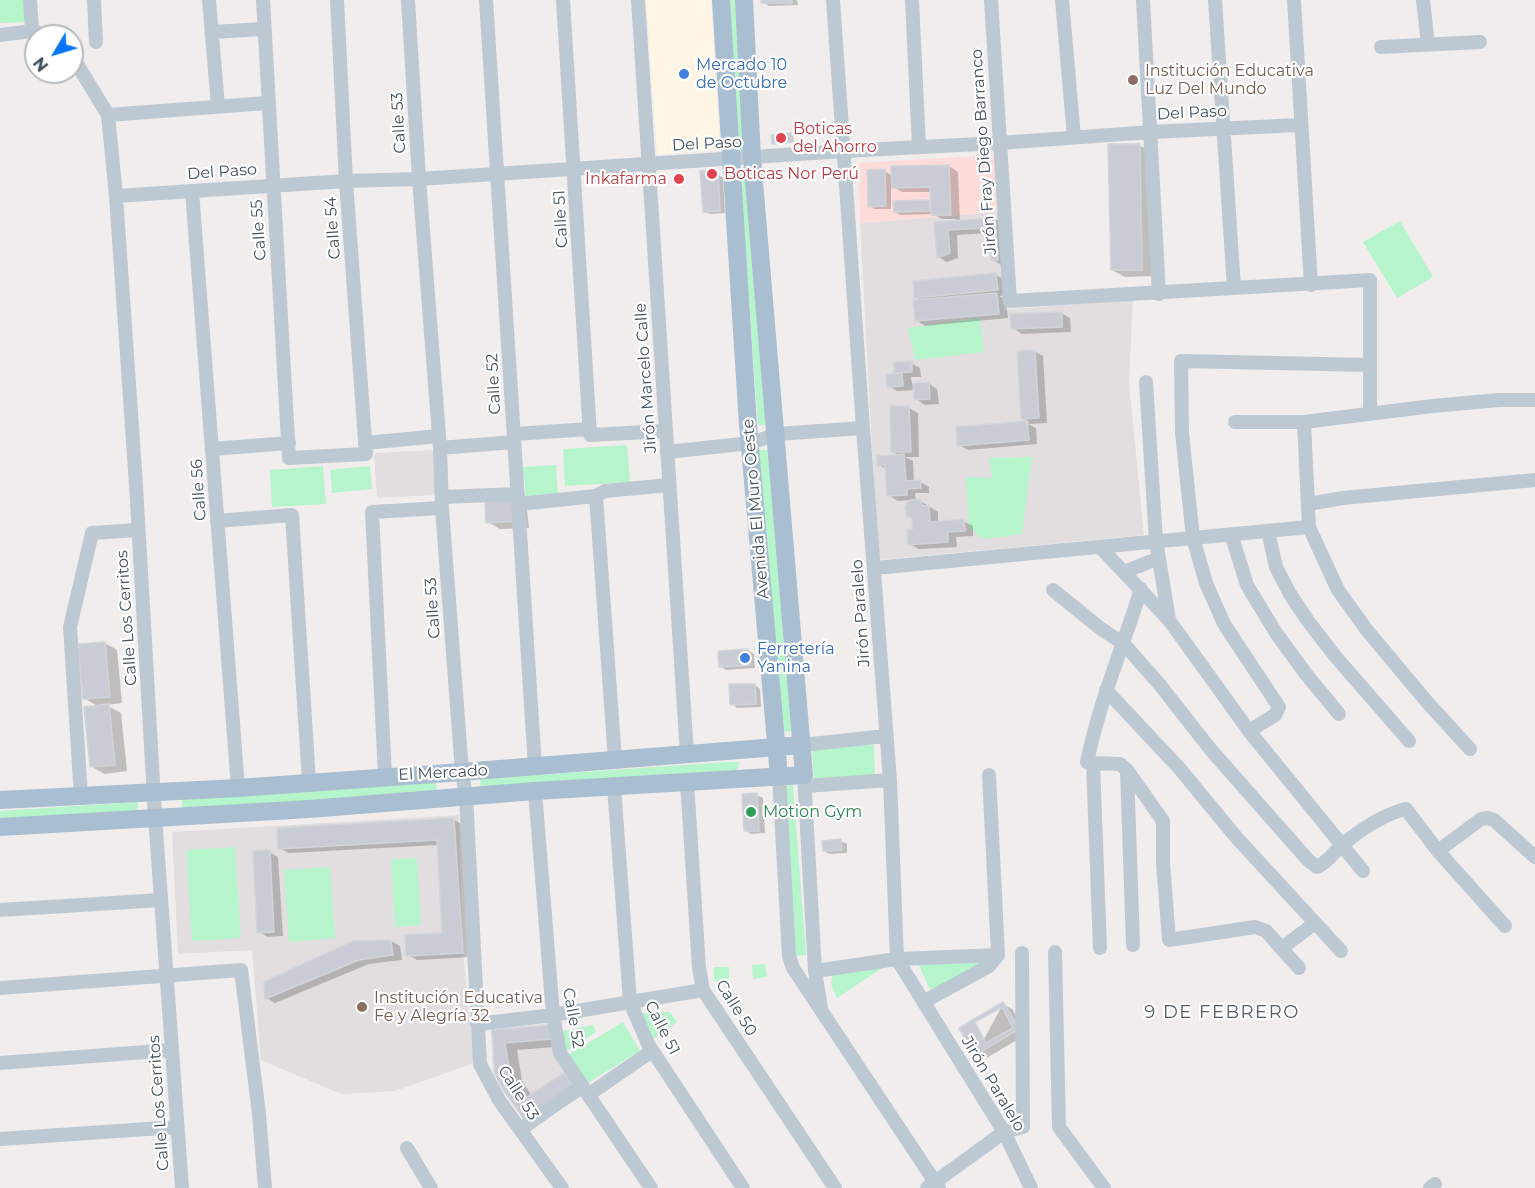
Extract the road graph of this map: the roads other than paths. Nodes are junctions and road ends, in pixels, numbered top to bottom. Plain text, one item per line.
1 (30, 0) edge
2 (94, 0) edge
3 (209, 0) edge
4 (262, 0) edge
5 (337, 0) edge
6 (408, 0) edge
7 (486, 0) edge
8 (562, 0) edge
9 (638, 0) edge
10 (721, 0) edge
11 (744, 0) edge
12 (834, 0) edge
13 (912, 0) edge
14 (992, 0) edge
15 (1062, 0) edge
16 (1143, 0) edge
17 (1215, 0) edge
18 (1294, 0) edge
19 (1424, 0) edge
20 (32, 24) edge
21 (264, 29) junction
22 (24, 32) edge
23 (212, 32) junction
24 (0, 35) edge
25 (96, 42) dead end
26 (1480, 42) dead end
27 (1428, 44) junction
28 (1381, 47) dead end
29 (84, 75) edge
30 (267, 103) junction
31 (218, 106) junction
32 (108, 114) junction
33 (1300, 125) junction
34 (1224, 128) junction
35 (1151, 132) junction
36 (1074, 137) junction
37 (999, 143) junction
38 (919, 147) junction
39 (844, 151) junction
40 (752, 158) junction
41 (730, 160) junction
42 (649, 164) junction
43 (574, 168) junction
44 (498, 174) junction
45 (419, 179) junction
46 (346, 181) junction
47 (272, 185) junction
48 (192, 191) junction
49 (116, 196) junction
50 (1311, 285) junction
51 (1234, 288) junction
52 (1159, 294) junction
53 (1370, 365) junction
54 (1146, 382) dead end
55 (1535, 400) edge
56 (1370, 414) junction
57 (1235, 422) dead end
58 (1304, 422) junction
59 (863, 428) junction
60 (665, 431) junction
61 (590, 432) junction
62 (777, 434) junction
63 (514, 438) junction
64 (439, 442) junction
65 (289, 443) junction
66 (751, 443) junction
67 (365, 448) junction
68 (212, 449) junction
69 (667, 452) junction
70 (1535, 480) edge
71 (669, 485) junction
72 (596, 496) junction
73 (518, 499) junction
74 (442, 503) junction
75 (1308, 504) junction
76 (217, 521) junction
77 (1309, 527) junction
78 (138, 530) junction
79 (1268, 531) junction
80 (1231, 534) junction
81 (1193, 538) junction
82 (1156, 541) junction
83 (1100, 547) junction
84 (1159, 558) junction
85 (875, 568) junction
86 (1124, 572) junction
87 (1141, 589) junction
88 (1053, 590) dead end
89 (1169, 620) junction
90 (1124, 644) junction
91 (1106, 690) junction
92 (1339, 714) dead end
93 (1249, 731) junction
94 (886, 735) junction
95 (1409, 741) dead end
96 (802, 745) junction
97 (777, 747) junction
98 (1470, 748) dead end
99 (687, 754) junction
100 (615, 760) junction
101 (1090, 762) junction
102 (535, 767) junction
103 (1127, 770) junction
104 (462, 772) junction
105 (989, 774) dead end
106 (385, 776) junction
107 (779, 776) junction
108 (805, 780) junction
109 (890, 780) junction
110 (309, 782) junction
111 (687, 782) junction
112 (614, 787) junction
113 (238, 788) junction
114 (535, 791) junction
115 (155, 792) junction
116 (81, 796) junction
117 (466, 796) junction
118 (0, 800) edge
119 (155, 816) junction
120 (0, 826) edge
121 (1342, 845) junction
122 (1438, 851) junction
123 (1535, 857) edge
124 (1363, 872) dead end
125 (161, 900) junction
126 (0, 910) edge
127 (1315, 923) junction
128 (1505, 926) dead end
129 (1133, 945) dead end
130 (1100, 948) dead end
131 (1282, 948) junction
132 (1341, 951) dead end
133 (1055, 952) dead end
134 (1022, 953) dead end
135 (998, 955) junction
136 (897, 959) junction
137 (1299, 968) dead end
138 (815, 971) junction
139 (167, 975) junction
140 (0, 988) edge
141 (703, 990) junction
142 (925, 1001) junction
143 (630, 1002) junction
144 (821, 1010) junction
145 (553, 1015) junction
146 (477, 1024) junction
147 (172, 1050) junction
148 (652, 1051) junction
149 (0, 1063) edge
150 (585, 1090) junction
151 (177, 1127) junction
152 (521, 1129) junction
153 (1004, 1132) junction
154 (0, 1139) edge
155 (407, 1148) dead end
156 (934, 1186) edge
157 (182, 1188) edge
158 (265, 1188) edge
159 (431, 1188) edge
160 (562, 1188) edge
161 (651, 1188) edge
162 (743, 1188) edge
163 (835, 1188) edge
164 (1031, 1188) edge
165 (1104, 1188) edge

1 - 20 street
2 - 25 street
3 - 23 street
4 - 21 street, Calle 55
5 - 46 street, Calle 54
6 - 45 street, Calle 53
7 - 44 street, Calle 52
8 - 43 street, Calle 51
9 - 42 street, Jirón Marcelo Calle
10 - 41 main road, Avenida El Muro Oeste
11 - 40 main road, Avenida El Muro Oeste
12 - 39 street, Jirón Paralelo
13 - 38 street
14 - 37 street, Jirón Fray Diego Barranco
15 - 36 street
16 - 35 street
17 - 34 street
18 - 33 street
19 - 27 street
21 - 23 street
21 - 30 street, Calle 55
22 - 24 street
23 - 31 street
26 - 27 street
27 - 28 street
29 - 32 street, Calle Los Cerritos
30 - 31 street
30 - 47 street, Calle 55
31 - 32 street
32 - 49 street, Calle Los Cerritos
33 - 34 street, Del Paso
33 - 50 street
34 - 35 street, Del Paso
34 - 51 street
35 - 36 street, Del Paso
35 - 52 street
36 - 37 street, Del Paso
37 - 38 street, Del Paso
37 - 52 street, Jirón Fray Diego Barranco
38 - 39 street, Del Paso
39 - 40 street, Del Paso
39 - 59 street, Jirón Paralelo
40 - 41 street, Del Paso
40 - 62 main road, Avenida El Muro Oeste
41 - 42 street, Del Paso
41 - 66 main road, Avenida El Muro Oeste
42 - 43 street, Del Paso
42 - 60 street, Jirón Marcelo Calle
43 - 44 street, Del Paso
43 - 61 street, Calle 51
44 - 45 street, Del Paso
44 - 63 street, Calle 52
45 - 46 street, Del Paso
45 - 64 street, Calle 53
46 - 47 street, Del Paso
46 - 67 street, Calle 54
47 - 48 street, Del Paso
47 - 65 street, Calle 55
48 - 49 street, Del Paso
48 - 68 street, Calle 56
49 - 78 street, Calle Los Cerritos
50 - 51 street
50 - 53 street
51 - 52 street
53 - 56 street
53 - 81 street
54 - 82 street
55 - 56 street
56 - 58 street
57 - 58 street
58 - 75 street
59 - 62 street
59 - 85 street, Jirón Paralelo
60 - 61 street
60 - 69 street, Jirón Marcelo Calle
61 - 63 street
62 - 66 street
62 - 96 main road, Avenida El Muro Oeste
63 - 64 street
63 - 73 street, Calle 52
64 - 67 street
64 - 74 street, Calle 53
65 - 67 street, Calle 55
65 - 68 street
66 - 69 street
66 - 97 main road, Avenida El Muro Oeste
68 - 76 street, Calle 56
69 - 71 street, Jirón Marcelo Calle
70 - 75 street
71 - 72 street
71 - 99 street, Jirón Marcelo Calle
72 - 73 street
72 - 100 street
73 - 74 street
73 - 102 street, Calle 52
74 - 104 street, Calle 53
74 - 106 street
75 - 77 street
76 - 110 street
76 - 113 street, Calle 56
77 - 79 street
77 - 98 street
78 - 115 street, Calle Los Cerritos
78 - 116 street
79 - 80 street
79 - 95 street
80 - 81 street
80 - 92 street
81 - 82 street
81 - 93 street
82 - 83 street
82 - 84 street
83 - 85 street
83 - 86 street
84 - 86 street
84 - 89 street
85 - 94 street, Jirón Paralelo
86 - 87 street
87 - 89 street
87 - 90 street
88 - 90 street
89 - 93 street
90 - 91 street
90 - 121 street
91 - 101 street
91 - 127 street
93 - 121 street
94 - 96 street, El Mercado
94 - 109 street, Jirón Paralelo
96 - 97 main road, El Mercado
96 - 108 main road, Avenida El Muro Oeste
97 - 99 main road, El Mercado
97 - 107 main road, Avenida El Muro Oeste
99 - 100 main road, El Mercado
100 - 102 main road, El Mercado
101 - 103 street
101 - 130 street
102 - 104 main road, El Mercado
103 - 129 street
103 - 131 street
104 - 106 main road, El Mercado
104 - 117 street, Calle 53
105 - 135 street
106 - 110 main road, El Mercado
107 - 108 main road, El Mercado
107 - 111 main road, El Mercado
107 - 144 street, Avenida El Muro Oeste
108 - 109 street
108 - 138 street, Avenida El Muro Oeste
109 - 136 street, Jirón Paralelo
110 - 113 main road, El Mercado
111 - 112 main road, El Mercado
111 - 141 street, Calle 50
112 - 114 main road, El Mercado
112 - 143 street, Calle 51
113 - 115 main road, El Mercado
114 - 117 main road, El Mercado
114 - 145 street, Calle 52
115 - 116 main road, El Mercado
115 - 119 street, Calle Los Cerritos
116 - 118 main road, El Mercado
117 - 119 main road, El Mercado
117 - 146 street, Calle 53
119 - 120 main road, El Mercado
119 - 125 street, Calle Los Cerritos
121 - 122 street
121 - 124 street
122 - 123 street
122 - 128 street
125 - 126 street
125 - 139 street, Calle Los Cerritos
127 - 131 street
127 - 132 street
131 - 137 street
133 - 165 street
134 - 153 street
135 - 136 street
135 - 142 street
136 - 138 street
136 - 142 street, Jirón Paralelo
138 - 144 street, Avenida El Muro Oeste
139 - 140 street
139 - 147 street, Calle Los Cerritos
139 - 158 street
141 - 143 street
141 - 163 street, Calle 50
142 - 153 street, Jirón Paralelo
143 - 145 street
143 - 148 street, Calle 51
144 - 156 street, Avenida El Muro Oeste
145 - 146 street
145 - 150 street, Calle 52
146 - 152 street, Calle 53
147 - 149 street
147 - 151 street, Calle Los Cerritos
148 - 150 street
148 - 162 street, Calle 51
150 - 152 street
150 - 161 street, Calle 52
151 - 154 street
151 - 157 street, Calle Los Cerritos
152 - 160 street, Calle 53
153 - 156 street
153 - 164 street, Jirón Paralelo
155 - 159 street

